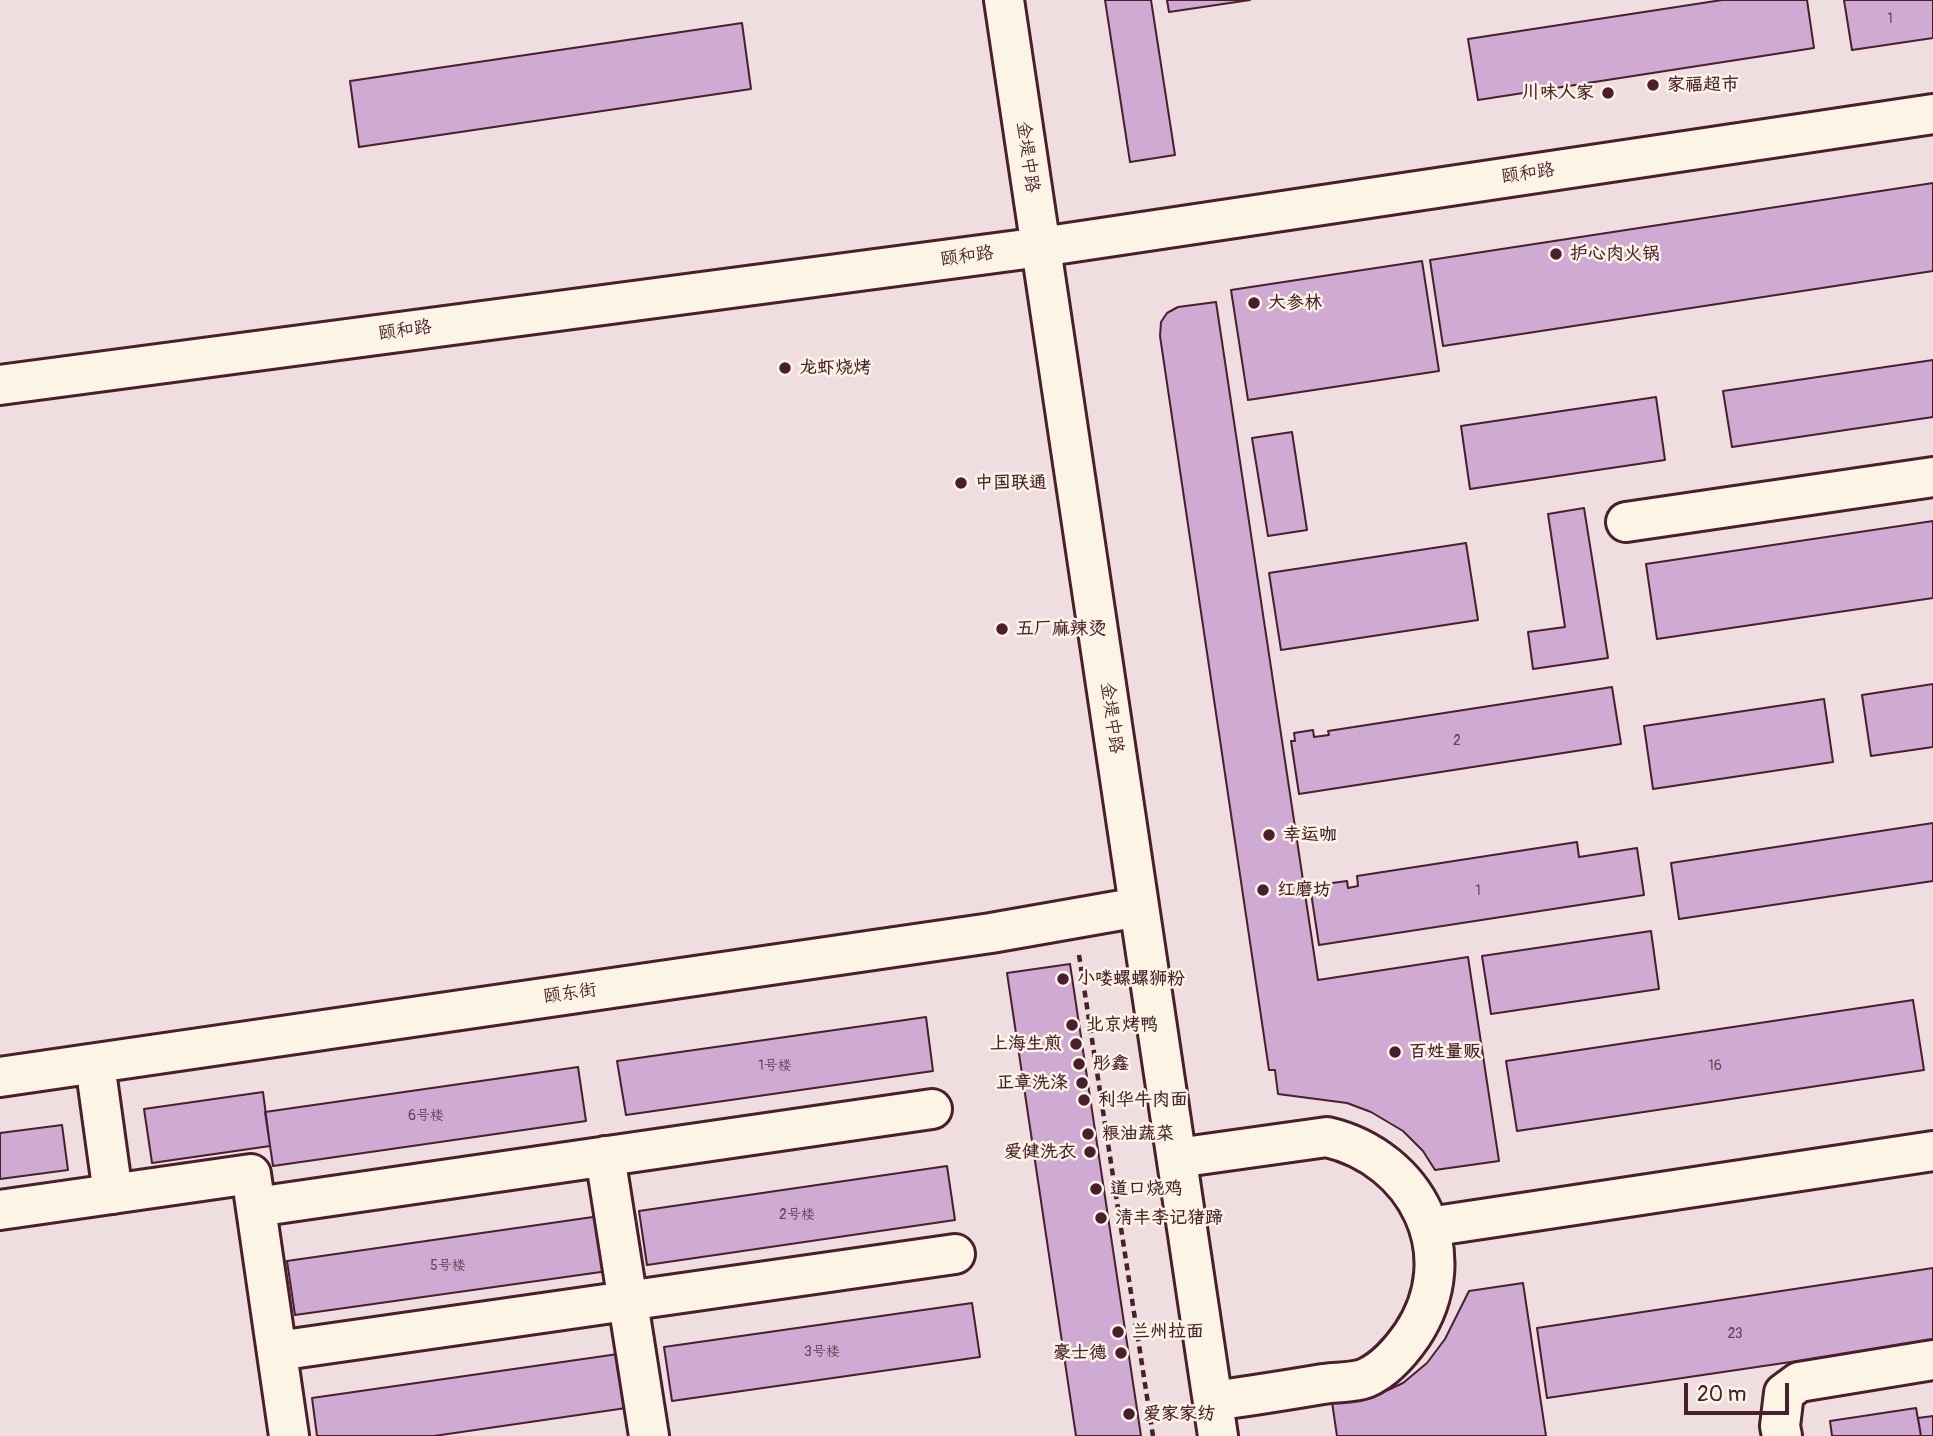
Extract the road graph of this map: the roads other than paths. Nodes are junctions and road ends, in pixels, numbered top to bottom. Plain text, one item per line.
1 (1004, 0) edge
2 (1933, 114) edge
3 (1041, 247) junction
4 (0, 385) edge
5 (1933, 477) edge
6 (1626, 522) dead end
7 (1139, 907) junction
8 (94, 1064) junction
9 (0, 1077) edge
10 (932, 1109) dead end
11 (1933, 1151) edge
12 (605, 1156) junction
13 (1177, 1158) junction
14 (113, 1194) junction
15 (256, 1207) junction
16 (0, 1210) edge
17 (1429, 1227) junction
18 (955, 1254) dead end
19 (628, 1301) junction
20 (277, 1351) junction
21 (1933, 1360) edge
22 (1215, 1419) edge
23 (289, 1436) edge
24 (649, 1436) edge
25 (1782, 1436) edge

1 - 3 street, 金堤中路
2 - 3 street, 颐和路
3 - 4 street, 颐和路
3 - 7 street, 金堤中路
5 - 6 street
7 - 8 street, 颐东街
7 - 13 street, 金堤中路
8 - 9 street, 颐东街
8 - 14 street
10 - 12 street
11 - 17 street
12 - 15 street
12 - 19 street
13 - 17 street
13 - 22 street, 金堤中路
14 - 15 street
14 - 16 street
15 - 20 street
17 - 22 street
18 - 19 street
19 - 20 street
19 - 24 street
20 - 23 street
21 - 25 street

